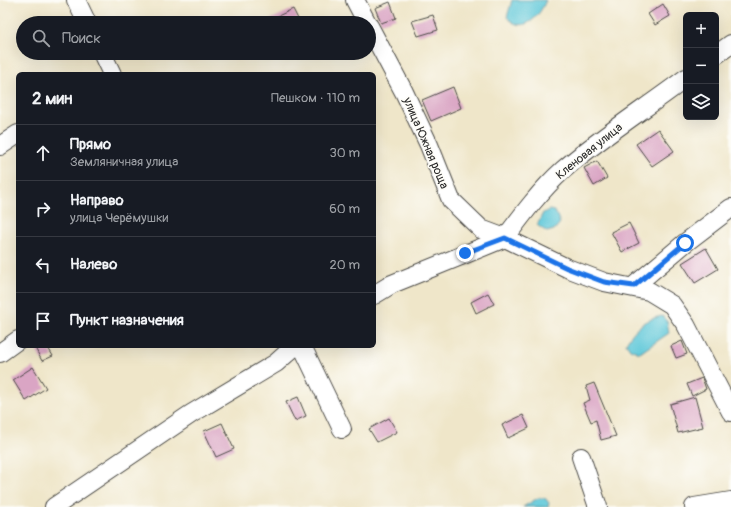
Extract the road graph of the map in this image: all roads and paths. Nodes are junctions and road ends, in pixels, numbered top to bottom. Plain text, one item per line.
1 (76, 0) edge
2 (355, 0) edge
3 (84, 16) edge
4 (363, 16) edge
5 (376, 39) edge
6 (731, 44) edge
7 (719, 53) edge
8 (105, 60) edge
9 (111, 72) edge
10 (683, 80) edge
11 (16, 135) edge
12 (0, 146) edge
13 (731, 208) edge
14 (505, 238) junction
15 (634, 286) junction
16 (376, 293) edge
17 (16, 341) edge
18 (293, 348) edge
19 (303, 348) edge
20 (0, 352) edge
21 (726, 388) edge
22 (731, 412) edge
23 (342, 429) dead end
24 (581, 457) dead end
25 (731, 501) edge
26 (54, 507) edge
27 (598, 507) edge
28 (694, 507) edge

1 - 3 street
2 - 4 street
5 - 14 street, улица Южная роща
6 - 7 street
8 - 9 street
10 - 14 street, Кленовая улица
11 - 12 street
13 - 15 street
14 - 15 street, улица Южная роща
14 - 16 street
15 - 21 street, улица Южная роща
17 - 20 street
18 - 26 street
19 - 23 street
21 - 22 street, улица Южная роща
24 - 27 street
25 - 28 street

